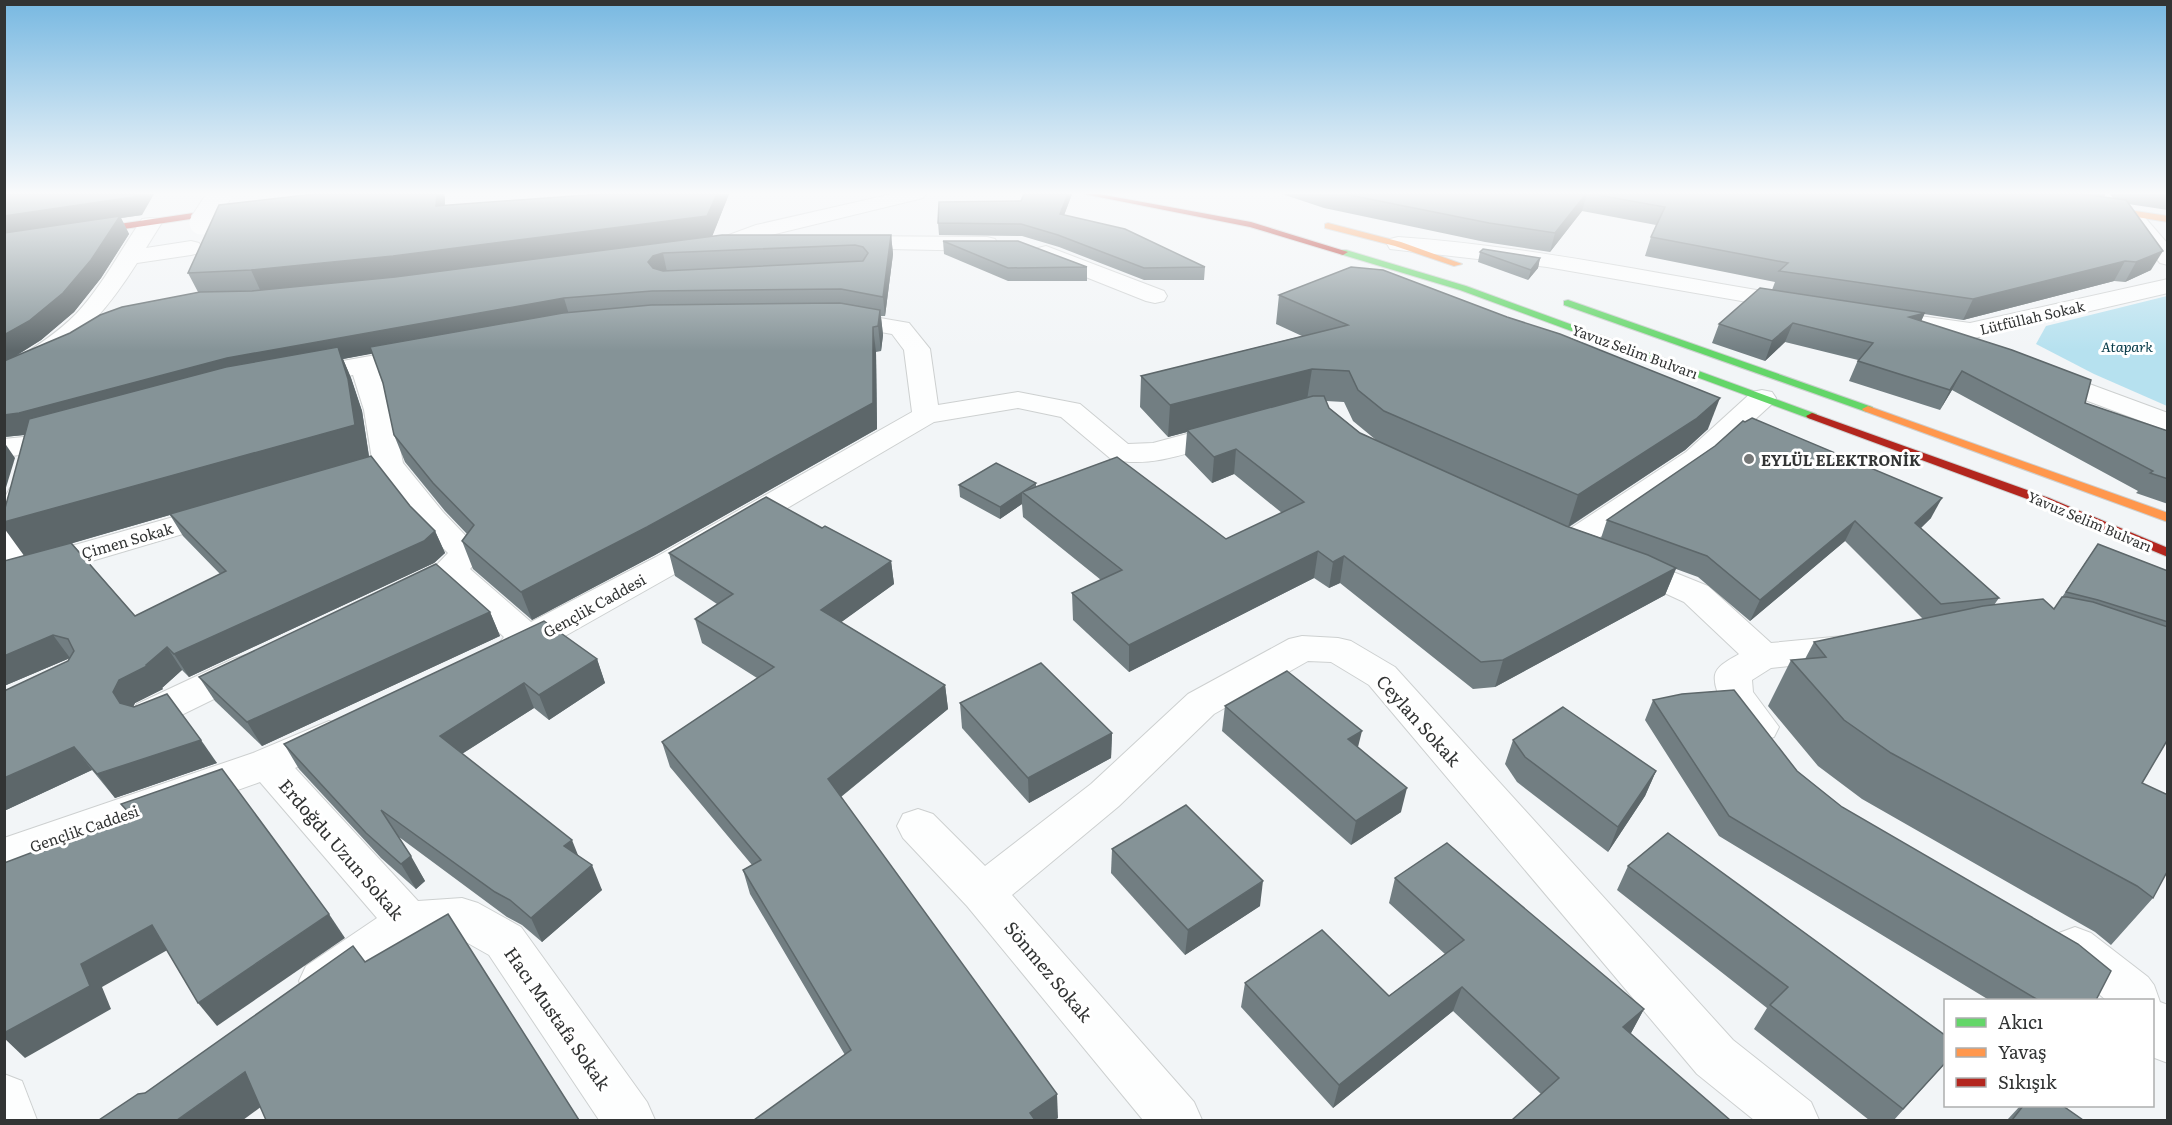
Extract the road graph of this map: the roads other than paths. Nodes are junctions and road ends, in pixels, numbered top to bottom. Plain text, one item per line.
1 (135, 246) edge
2 (840, 246) edge
3 (987, 246) edge
4 (1022, 246) edge
5 (1323, 246) edge
6 (1405, 246) edge
7 (1448, 246) edge
8 (2158, 246) edge
9 (191, 248) dead end
10 (128, 257) junction
11 (2168, 258) edge
12 (1475, 271) dead end
13 (2168, 286) edge
14 (1155, 296) dead end
15 (1552, 298) dead end
16 (1816, 307) edge
17 (838, 311) edge
18 (1864, 315) edge
19 (109, 324) edge
20 (1970, 331) junction
21 (450, 350) edge
22 (1995, 350) edge
23 (30, 364) junction
24 (363, 365) junction
25 (2023, 366) edge
26 (4, 377) edge
27 (284, 380) edge
28 (1762, 398) junction
29 (926, 416) junction
30 (2168, 423) edge
31 (1253, 425) edge
32 (91, 429) edge
33 (35, 444) junction
34 (4, 448) edge
35 (388, 464) junction
36 (309, 487) edge
37 (241, 507) edge
38 (11, 510) edge
39 (2168, 518) edge
40 (2168, 553) edge
41 (4, 566) edge
42 (447, 572) junction
43 (4, 576) edge
44 (415, 587) edge
45 (529, 640) junction
46 (1882, 644) edge
47 (277, 653) edge
48 (1763, 656) junction
49 (487, 660) edge
50 (150, 714) edge
51 (361, 720) edge
52 (1787, 761) edge
53 (267, 764) junction
54 (918, 826) dead end
55 (4, 856) edge
56 (983, 893) junction
57 (408, 921) junction
58 (2048, 930) edge
59 (2136, 999) edge
60 (292, 1004) edge
61 (2154, 1023) edge
62 (2168, 1040) edge
63 (4, 1099) edge
64 (11, 1120) edge
65 (629, 1120) edge
66 (1176, 1120) edge
67 (1793, 1120) edge

1 - 10 street
2 - 3 street
4 - 14 street
5 - 28 main road, Yavuz Selim Bulvarı
6 - 12 main road
7 - 16 street
8 - 11 street
9 - 10 street
10 - 23 street
13 - 20 street, Lütfüllah Sokak
15 - 39 main road, Yavuz Selim Bulvarı
17 - 29 street
18 - 20 street, Lütfüllah Sokak
19 - 23 street
20 - 22 street
21 - 24 street
23 - 26 street
24 - 27 street
24 - 35 street
25 - 30 street
28 - 40 main road, Yavuz Selim Bulvarı
28 - 48 street
29 - 31 street, Gençlik Caddesi
29 - 45 street, Gençlik Caddesi
32 - 33 street
33 - 34 street
33 - 38 street
35 - 36 street
35 - 42 street
37 - 43 street, Çimen Sokak
38 - 41 street
42 - 44 street
42 - 45 street
45 - 49 street, Gençlik Caddesi
46 - 48 street
47 - 50 street
48 - 52 street
51 - 53 street, Gençlik Caddesi
53 - 55 street, Gençlik Caddesi
53 - 57 street, Erdoğdu Uzun Sokak
54 - 56 street, Sönmez Sokak
56 - 66 street, Sönmez Sokak
56 - 67 street, Ceylan Sokak
57 - 60 street, Erdoğdu Uzun Sokak
57 - 65 street, Hacı Mustafa Sokak
58 - 59 street
61 - 62 street
63 - 64 street

